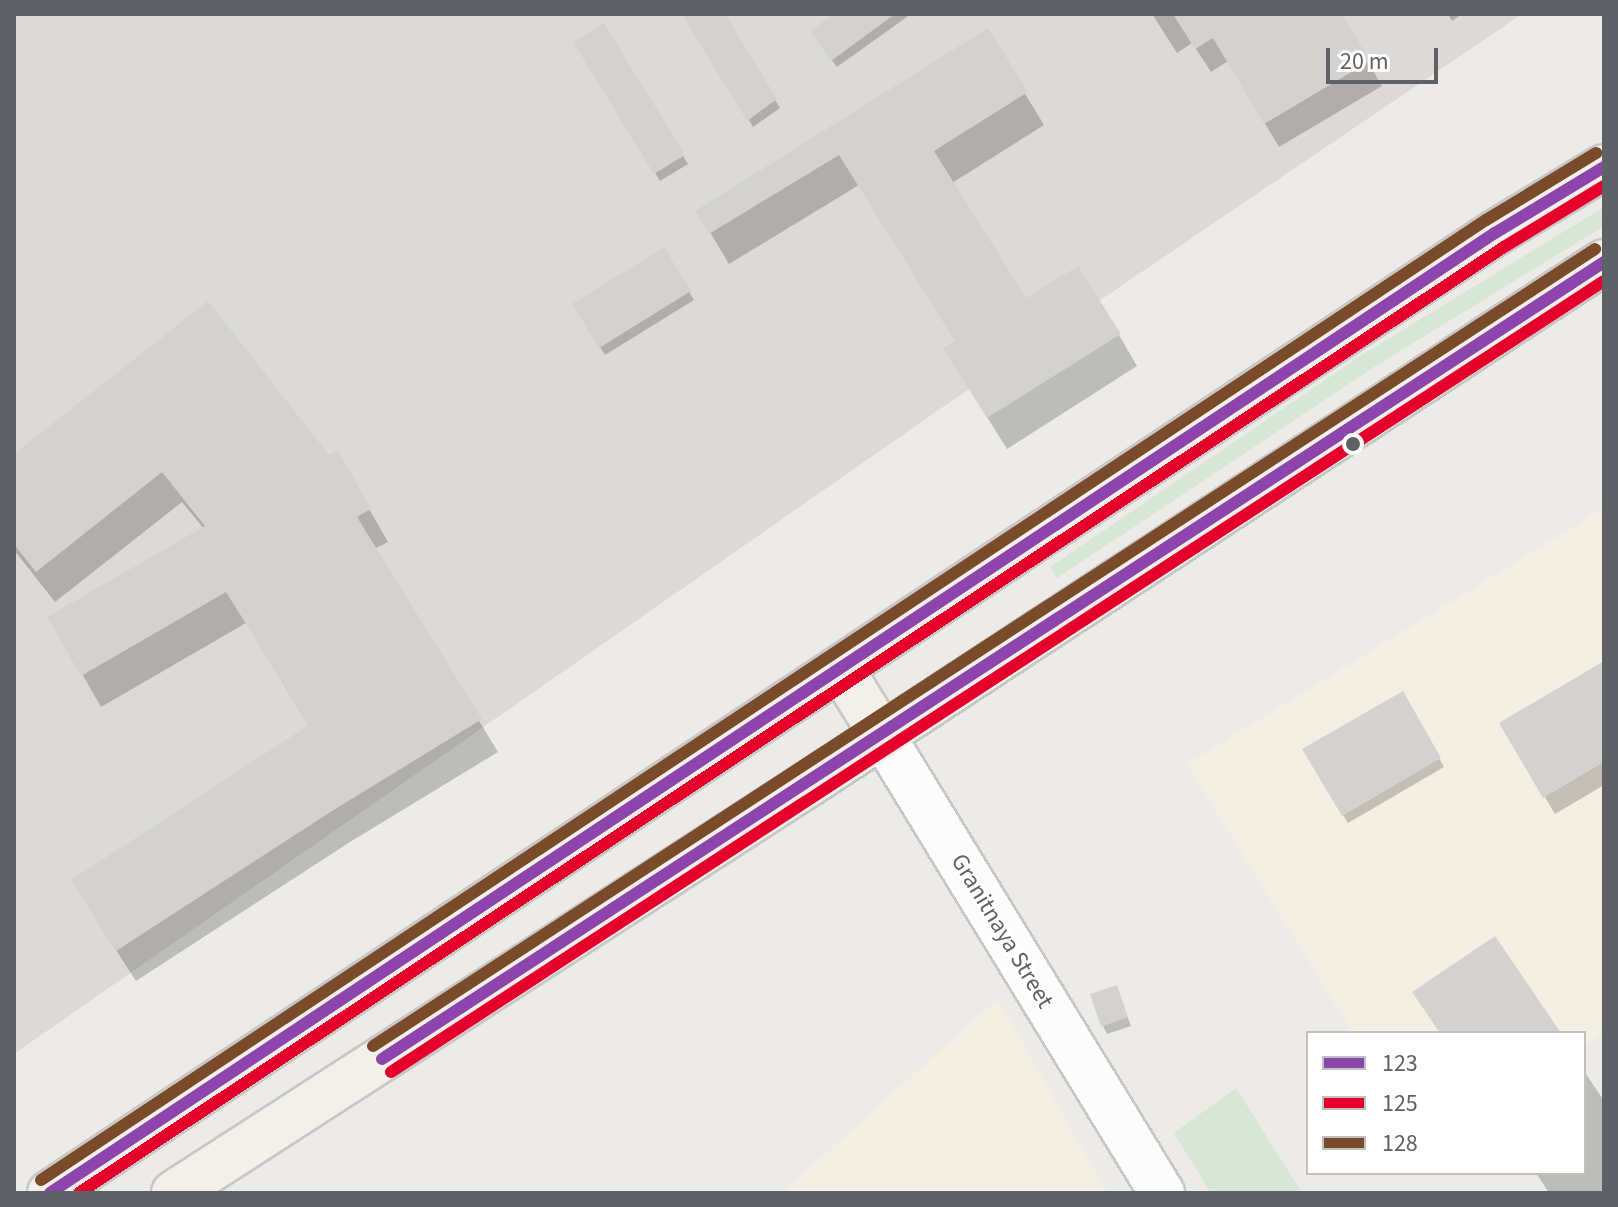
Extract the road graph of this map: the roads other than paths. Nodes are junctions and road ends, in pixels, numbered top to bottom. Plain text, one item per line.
1 (1604, 167) edge
2 (1604, 262) edge
3 (841, 669) junction
4 (882, 735) junction
5 (50, 1193) edge
6 (174, 1193) edge
7 (1162, 1193) edge

1 - 3 main road
2 - 4 main road
3 - 4 main road, Granitnaya Street
3 - 5 main road
4 - 6 main road
4 - 7 street, Granitnaya Street

